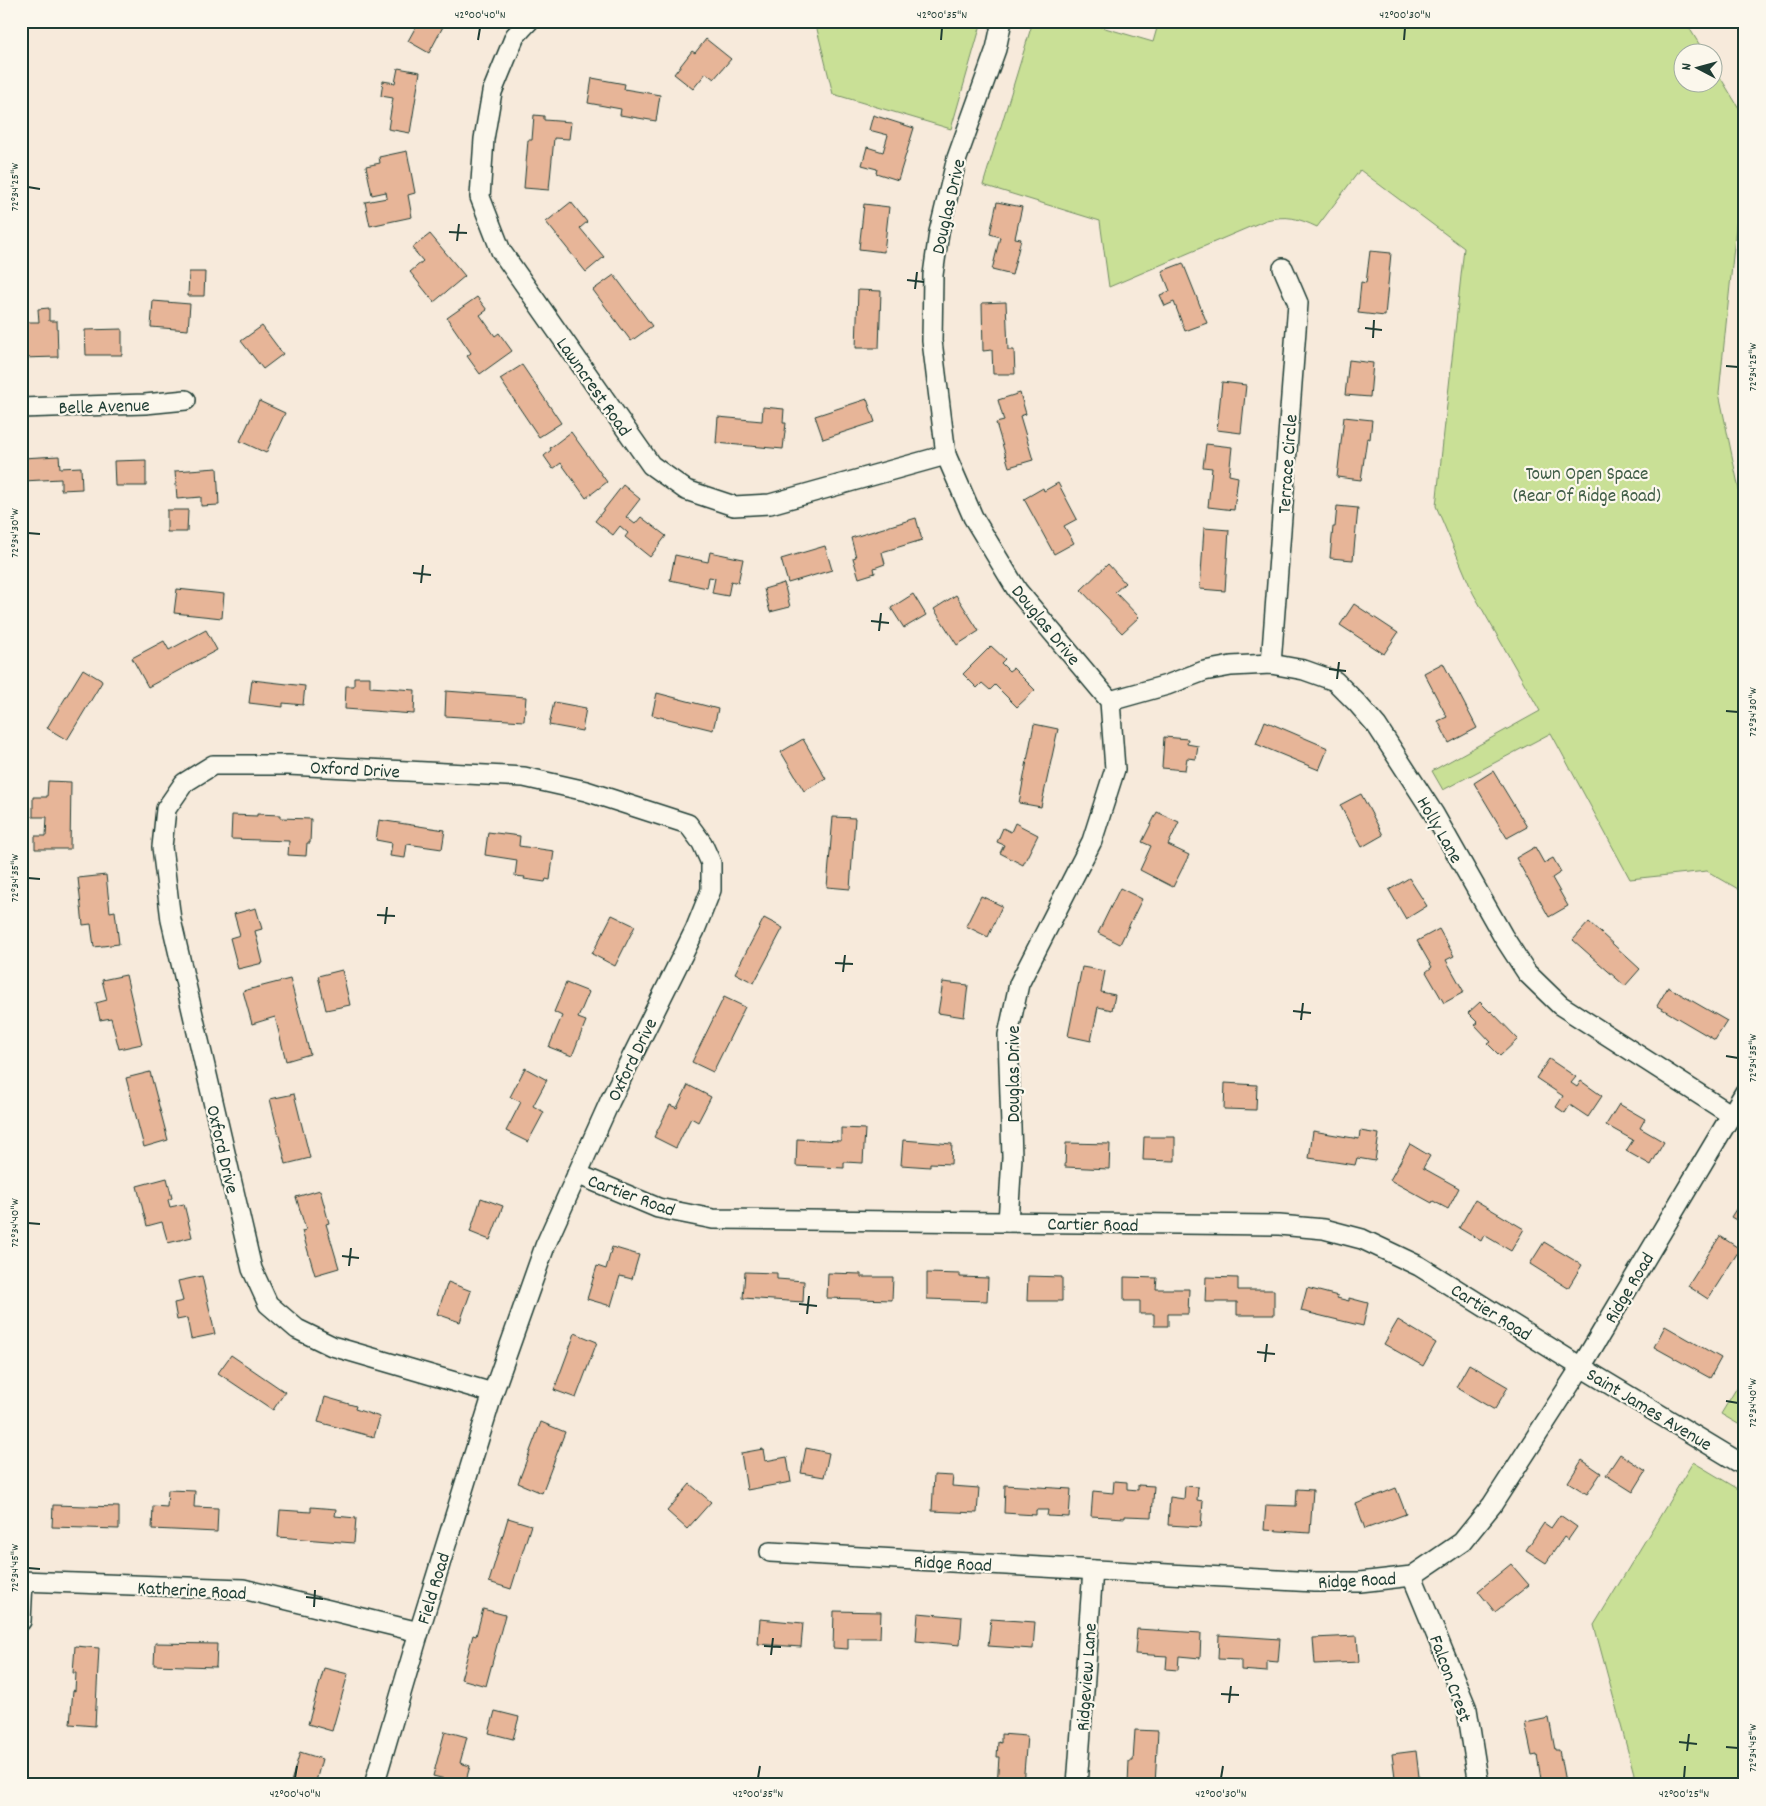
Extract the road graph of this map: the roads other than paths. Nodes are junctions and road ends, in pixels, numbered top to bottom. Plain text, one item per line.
1 (529, 21) edge
2 (1002, 21) edge
3 (1283, 268) dead end
4 (186, 400) dead end
5 (21, 408) edge
6 (946, 455) junction
7 (1270, 664) junction
8 (1110, 700) junction
9 (1745, 1092) edge
10 (1730, 1114) junction
11 (577, 1174) junction
12 (1008, 1222) junction
13 (1581, 1367) junction
14 (493, 1393) junction
15 (1745, 1466) edge
16 (770, 1552) dead end
17 (1093, 1570) junction
18 (1412, 1576) junction
19 (22, 1581) edge
20 (21, 1621) edge
21 (418, 1632) junction
22 (374, 1785) edge
23 (1077, 1785) edge
24 (1479, 1785) edge

1 - 6 street, Lawncrest Road
2 - 6 street, Douglas Drive
3 - 7 street, Terrace Circle
4 - 5 street, Belle Avenue
6 - 8 street, Douglas Drive
7 - 8 street, Holly Lane
7 - 10 street, Holly Lane
8 - 12 street, Douglas Drive
9 - 10 street, Ridge Road
10 - 13 street, Ridge Road
11 - 12 street, Cartier Road
11 - 14 street, Oxford Drive
11 - 14 street, Oxford Drive
12 - 13 street, Cartier Road
13 - 15 street, Saint James Avenue
13 - 18 street, Ridge Road
14 - 21 street, Field Road
16 - 17 street, Ridge Road
17 - 18 street, Ridge Road
17 - 23 street, Ridgeview Lane
18 - 24 street, Falcon Crest
19 - 20 street
19 - 21 street, Katherine Road
21 - 22 street, Field Road

